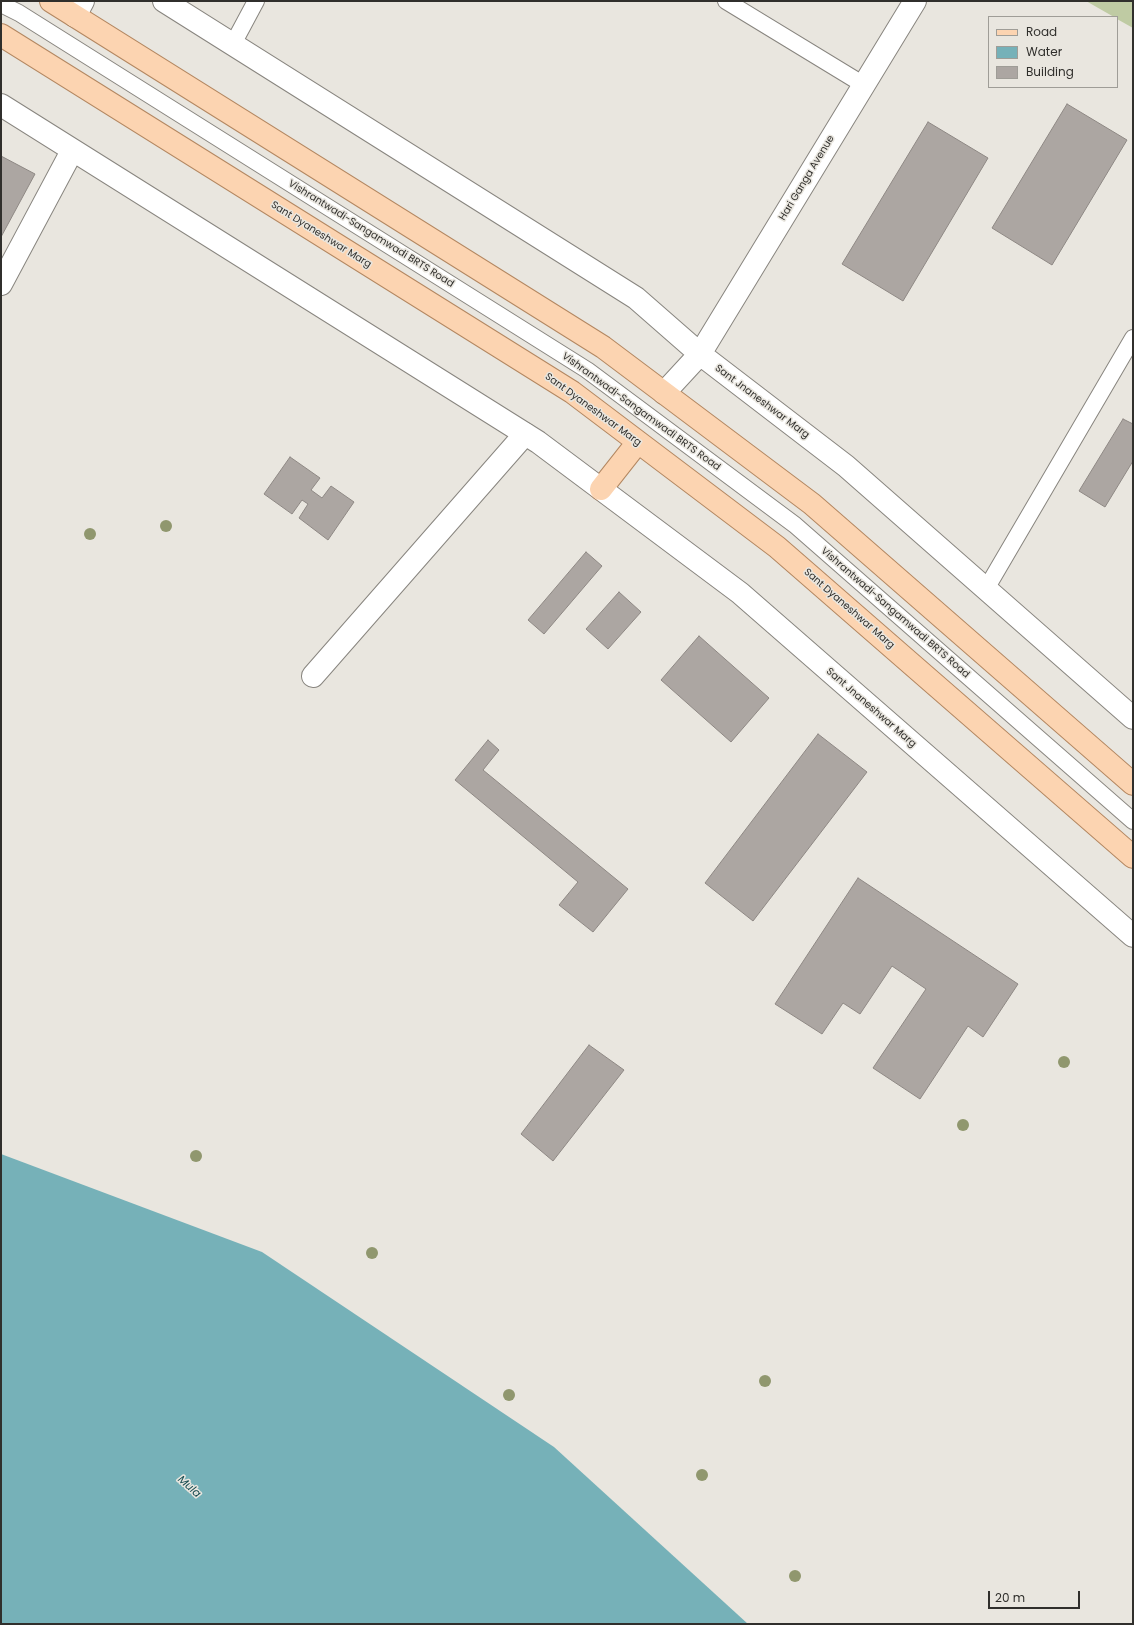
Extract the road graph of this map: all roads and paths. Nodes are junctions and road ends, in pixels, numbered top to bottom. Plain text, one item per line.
1 (51, 1) edge
2 (164, 1) edge
3 (256, 1) edge
4 (726, 1) edge
5 (915, 1) edge
6 (1, 4) edge
7 (79, 8) edge
8 (1, 35) edge
9 (233, 44) junction
10 (864, 85) junction
11 (2, 108) edge
12 (72, 150) junction
13 (1, 284) edge
14 (1133, 338) edge
15 (700, 354) junction
16 (664, 393) junction
17 (525, 434) junction
18 (638, 442) junction
19 (601, 489) junction
20 (986, 589) junction
21 (313, 676) dead end
22 (1133, 718) edge
23 (1133, 784) edge
24 (1133, 821) edge
25 (1133, 857) edge
26 (1133, 936) edge

1 - 7 main road
2 - 9 street, Sant Jnaneshwar Marg
3 - 9 lane
4 - 10 lane
5 - 10 street, Hari Ganga Avenue
6 - 24 lane, Vishrantwadi-Sangamwadi BRTS Road
7 - 16 main road
8 - 18 main road, Sant Dyaneshwar Marg
9 - 15 street, Sant Jnaneshwar Marg
10 - 15 street, Hari Ganga Avenue
11 - 12 street, Sant Jnaneshwar Marg
12 - 13 street
12 - 17 street, Sant Jnaneshwar Marg
14 - 20 lane
15 - 16 street, Hari Ganga Avenue
15 - 20 street, Sant Jnaneshwar Marg
16 - 23 main road
17 - 19 street, Sant Jnaneshwar Marg
17 - 21 street
18 - 19 main road
18 - 25 main road, Sant Dyaneshwar Marg
19 - 26 street, Sant Jnaneshwar Marg
20 - 22 street, Sant Jnaneshwar Marg

